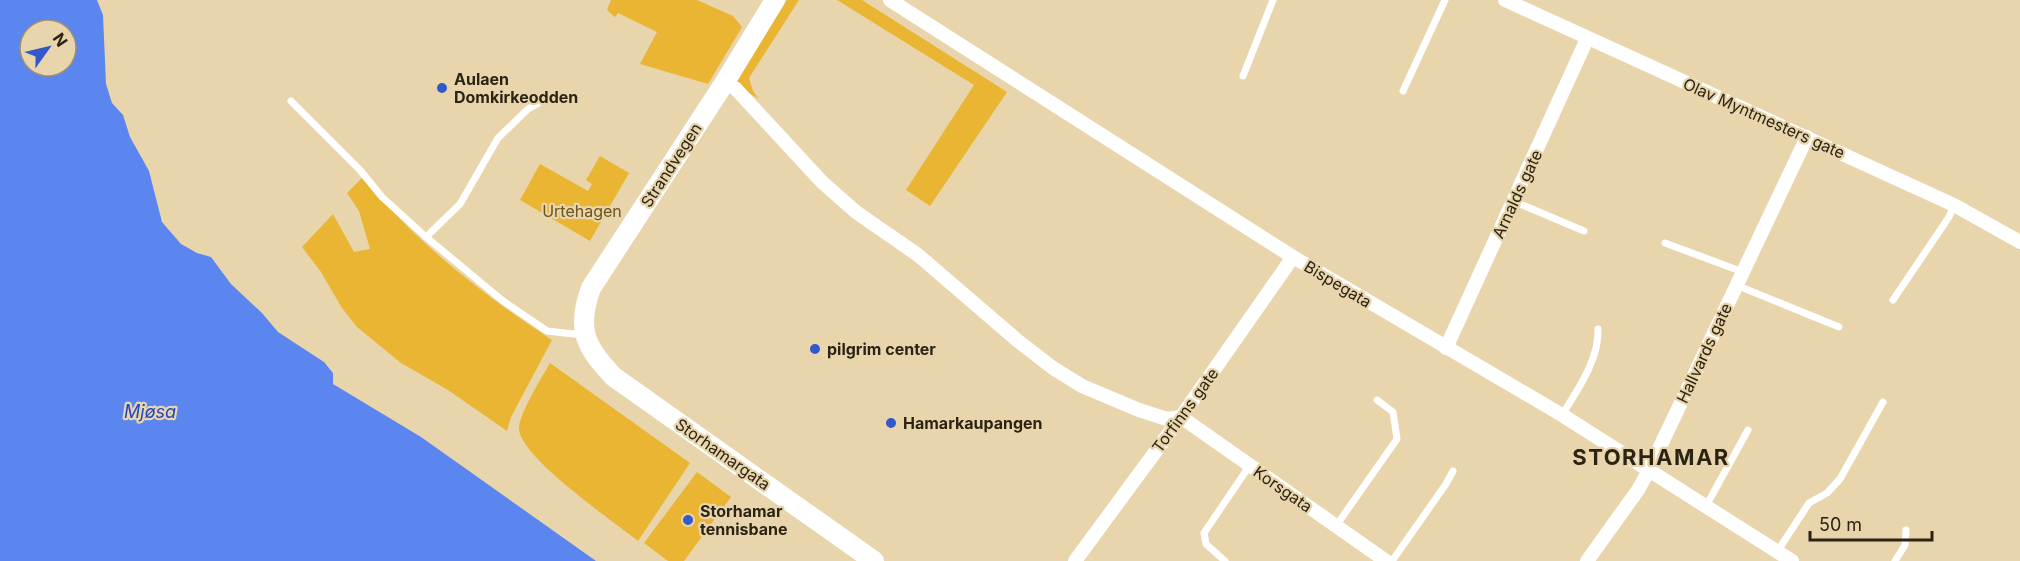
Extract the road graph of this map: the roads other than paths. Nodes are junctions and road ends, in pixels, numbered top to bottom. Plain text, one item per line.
1 (775, 0) edge
2 (890, 0) edge
3 (1273, 0) edge
4 (1445, 0) edge
5 (1505, 0) edge
6 (1587, 39) junction
7 (1243, 76) dead end
8 (726, 82) junction
9 (1403, 91) dead end
10 (291, 101) dead end
11 (539, 103) dead end
12 (1807, 137) junction
13 (1513, 201) junction
14 (1954, 205) junction
15 (1584, 231) dead end
16 (426, 237) junction
17 (2020, 242) edge
18 (1665, 243) dead end
19 (1293, 257) junction
20 (1740, 279) junction
21 (1893, 300) dead end
22 (1839, 327) dead end
23 (1598, 329) dead end
24 (584, 336) junction
25 (1446, 348) junction
26 (1377, 400) dead end
27 (1883, 402) dead end
28 (1562, 415) junction
29 (1181, 417) junction
30 (1748, 430) dead end
31 (1250, 465) junction
32 (1649, 470) junction
33 (1453, 471) dead end
34 (1706, 506) junction
35 (1336, 526) junction
36 (1906, 530) dead end
37 (1778, 552) junction
38 (874, 561) edge
39 (1076, 561) edge
40 (1225, 561) edge
41 (1386, 561) edge
42 (1392, 561) edge
43 (1587, 561) edge
44 (1792, 561) edge
45 (1895, 561) edge

1 - 8 main road, Strandvegen
2 - 19 street, Bispegata
3 - 7 lane
4 - 9 lane
5 - 6 street, Olav Myntmesters gate
6 - 12 street, Olav Myntmesters gate
6 - 13 street, Arnalds gate
8 - 24 main road, Strandvegen
8 - 29 street
10 - 16 lane
11 - 16 lane
12 - 14 street, Olav Myntmesters gate
12 - 20 street, Hallvards gate
13 - 15 lane
13 - 25 street, Arnalds gate
14 - 17 street, Olav Myntmesters gate
14 - 21 lane
16 - 24 lane
18 - 20 lane
19 - 25 street, Bispegata
19 - 29 street, Torfinns gate
20 - 22 lane
20 - 32 street, Hallvards gate
23 - 28 lane
24 - 38 main road, Storhamargata
25 - 28 street, Bispegata
26 - 35 lane
27 - 37 lane
28 - 32 street, Bispegata
29 - 31 street, Korsgata
29 - 39 street, Torfinns gate
30 - 34 lane
31 - 35 street, Korsgata
31 - 40 lane
32 - 34 street, Bispegata
32 - 43 street, Hallvards gate
33 - 42 lane
34 - 37 street, Bispegata
35 - 41 street, Korsgata
36 - 45 lane
37 - 44 street, Bispegata

